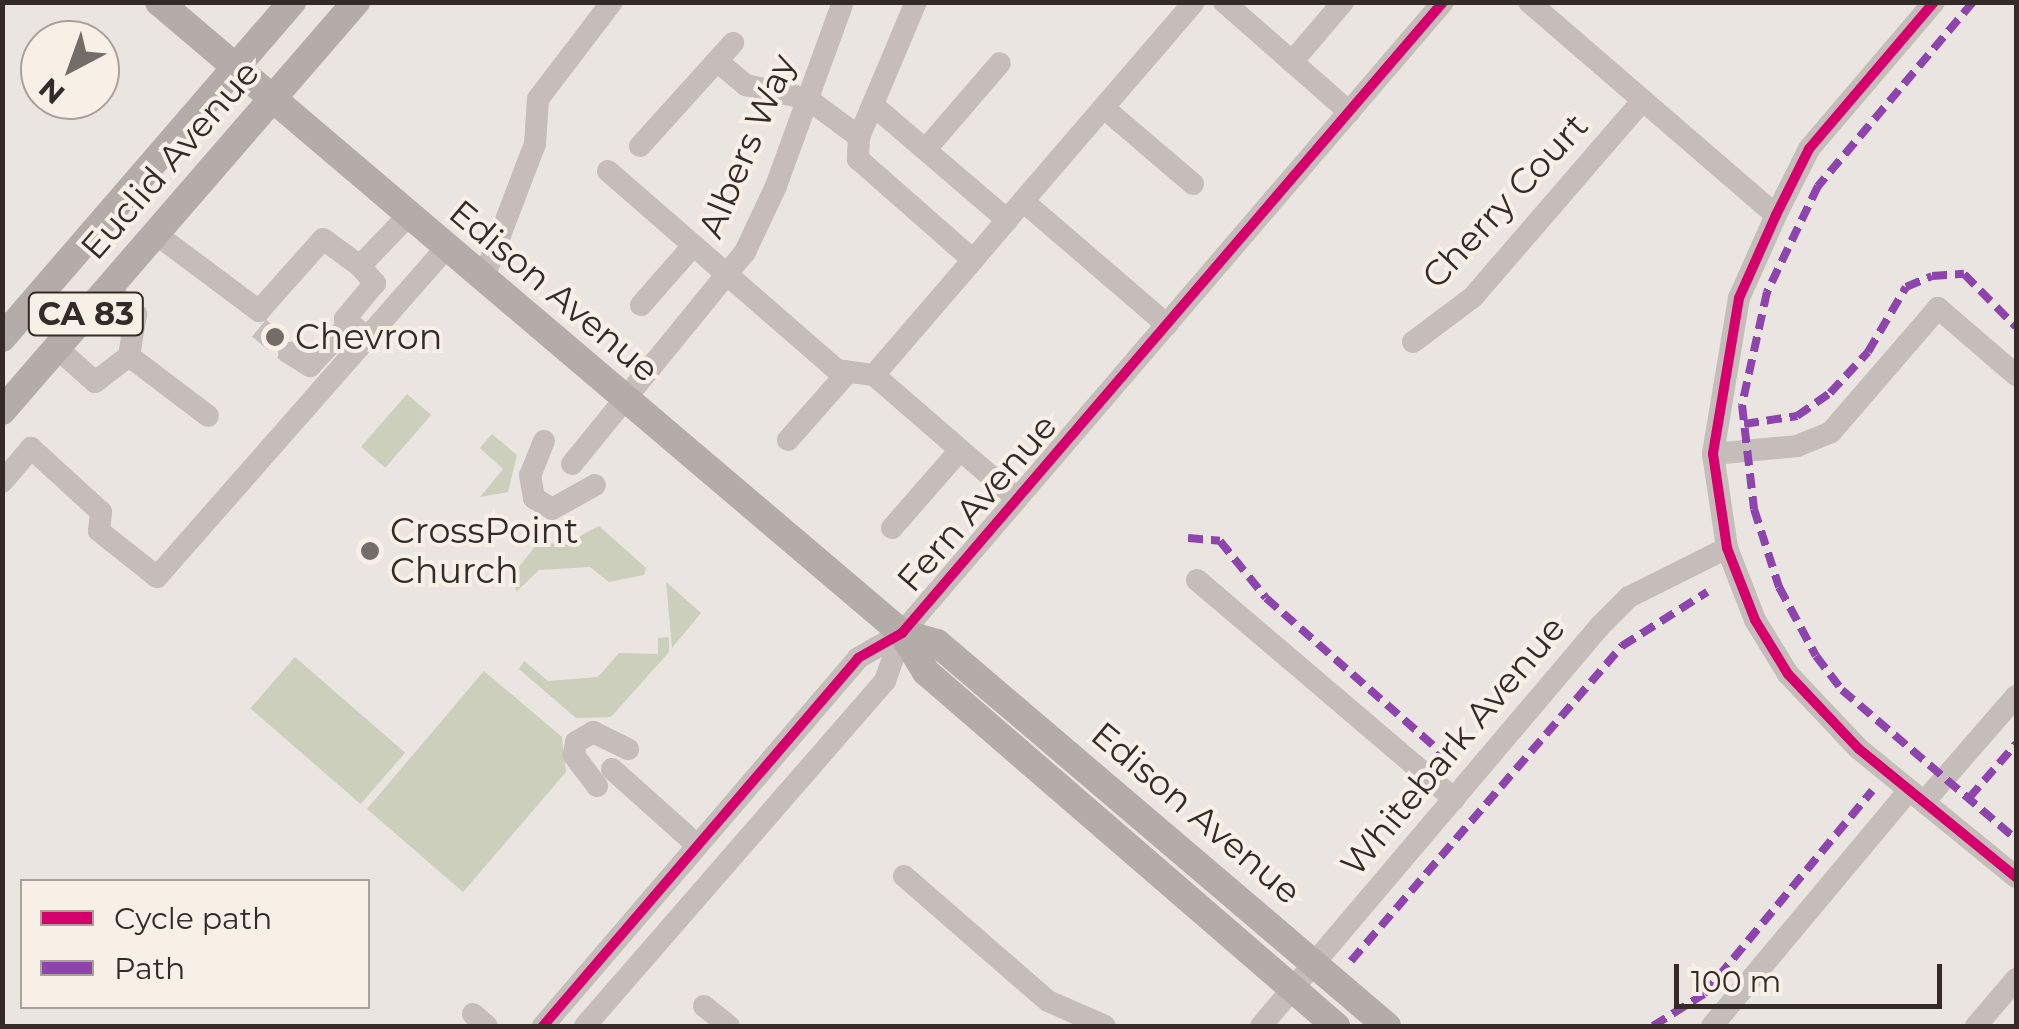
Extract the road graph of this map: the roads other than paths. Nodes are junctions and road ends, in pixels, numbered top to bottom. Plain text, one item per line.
1 (159, 2) edge
2 (292, 2) edge
3 (356, 2) edge
4 (612, 2) edge
5 (843, 2) edge
6 (916, 2) edge
7 (1194, 2) edge
8 (1224, 2) edge
9 (1343, 2) edge
10 (1443, 2) edge
11 (1529, 2) edge
12 (1934, 2) edge
13 (733, 43) dead end
14 (717, 61) junction
15 (1292, 62) junction
16 (1000, 63) dead end
17 (236, 68) junction
18 (808, 99) junction
19 (271, 100) junction
20 (1643, 100) junction
21 (873, 105) junction
22 (1104, 108) junction
23 (1350, 112) junction
24 (860, 137) junction
25 (640, 146) dead end
26 (926, 149) junction
27 (608, 171) dead end
28 (1192, 184) dead end
29 (1023, 201) junction
30 (1776, 215) junction
31 (408, 216) junction
32 (1007, 220) junction
33 (156, 234) junction
34 (692, 247) junction
35 (446, 248) junction
36 (973, 260) junction
37 (360, 266) junction
38 (727, 278) junction
39 (483, 280) junction
40 (108, 288) junction
41 (641, 306) dead end
42 (1166, 325) junction
43 (358, 330) junction
44 (2, 338) edge
45 (1413, 342) dead end
46 (57, 348) junction
47 (289, 353) dead end
48 (129, 356) junction
49 (848, 372) junction
50 (874, 375) junction
51 (2016, 375) edge
52 (626, 401) junction
53 (2, 411) edge
54 (208, 416) dead end
55 (788, 440) dead end
56 (544, 441) dead end
57 (960, 450) junction
58 (1714, 454) junction
59 (572, 464) dead end
60 (2, 482) edge
61 (596, 484) dead end
62 (1017, 499) junction
63 (892, 528) dead end
64 (1728, 548) junction
65 (1197, 580) dead end
66 (902, 633) junction
67 (2016, 696) edge
68 (628, 749) dead end
69 (1917, 796) junction
70 (1454, 799) junction
71 (697, 845) junction
72 (904, 876) dead end
73 (2016, 877) edge
74 (1314, 963) junction
75 (2016, 979) edge
76 (1292, 989) junction
77 (704, 1006) dead end
78 (543, 1026) edge
79 (585, 1026) edge
80 (729, 1026) edge
81 (1105, 1026) edge
82 (1261, 1026) edge
83 (1336, 1026) edge
84 (1387, 1026) edge
85 (1712, 1026) edge
86 (1976, 1026) edge

1 - 17 main road, Edison Avenue
2 - 17 main road, Euclid Avenue
3 - 19 main road, Euclid Avenue / CA 83
4 - 39 street
5 - 18 street, Albers Way
6 - 21 street
7 - 22 street
8 - 15 street
9 - 15 street
10 - 23 street, Fern Avenue
11 - 20 street
12 - 30 street
13 - 14 street
14 - 18 street
14 - 25 street
15 - 23 street
16 - 26 street
17 - 19 main road, Edison Avenue
17 - 44 main road, Euclid Avenue
18 - 24 street
18 - 38 street, Albers Way
19 - 31 main road, Edison Avenue
19 - 33 main road, Euclid Avenue / CA 83
20 - 30 street
20 - 45 street, Cherry Court
21 - 24 street
21 - 26 street
22 - 28 street
22 - 29 street
23 - 42 street, Fern Avenue
24 - 36 street
26 - 32 street
27 - 34 street
29 - 32 street
29 - 42 street
30 - 58 street
31 - 35 main road, Edison Avenue
31 - 37 street
32 - 36 street
33 - 37 street
33 - 40 main road, Euclid Avenue / CA 83
34 - 38 street
34 - 41 street
35 - 39 main road, Edison Avenue
35 - 43 street
36 - 50 street
37 - 43 street
38 - 49 street
38 - 52 street, Albers Way
39 - 52 main road, Edison Avenue
40 - 46 main road, Euclid Avenue / CA 83
40 - 48 street
42 - 62 street, Fern Avenue
43 - 47 street
43 - 60 street
46 - 48 street
46 - 53 main road, Euclid Avenue / CA 83
48 - 54 street
49 - 50 street
49 - 55 street
50 - 57 street
51 - 58 street
52 - 59 street, Albers Way
52 - 66 main road, Edison Avenue
56 - 61 street
57 - 62 street
57 - 63 street
58 - 64 street
62 - 66 street, Fern Avenue
64 - 69 street
64 - 70 street, Whitebark Avenue
65 - 70 street
66 - 71 street, Fern Avenue
66 - 74 main road, Edison Avenue
66 - 76 main road, Edison Avenue
66 - 79 street, Fern Avenue
67 - 69 street
68 - 71 street
69 - 73 street
69 - 85 street
70 - 74 street, Whitebark Avenue
71 - 78 street, Fern Avenue
72 - 81 street
74 - 76 street, Whitebark Avenue
74 - 84 main road, Edison Avenue
75 - 86 street
76 - 82 street, Whitebark Avenue
76 - 83 main road, Edison Avenue
77 - 80 street

